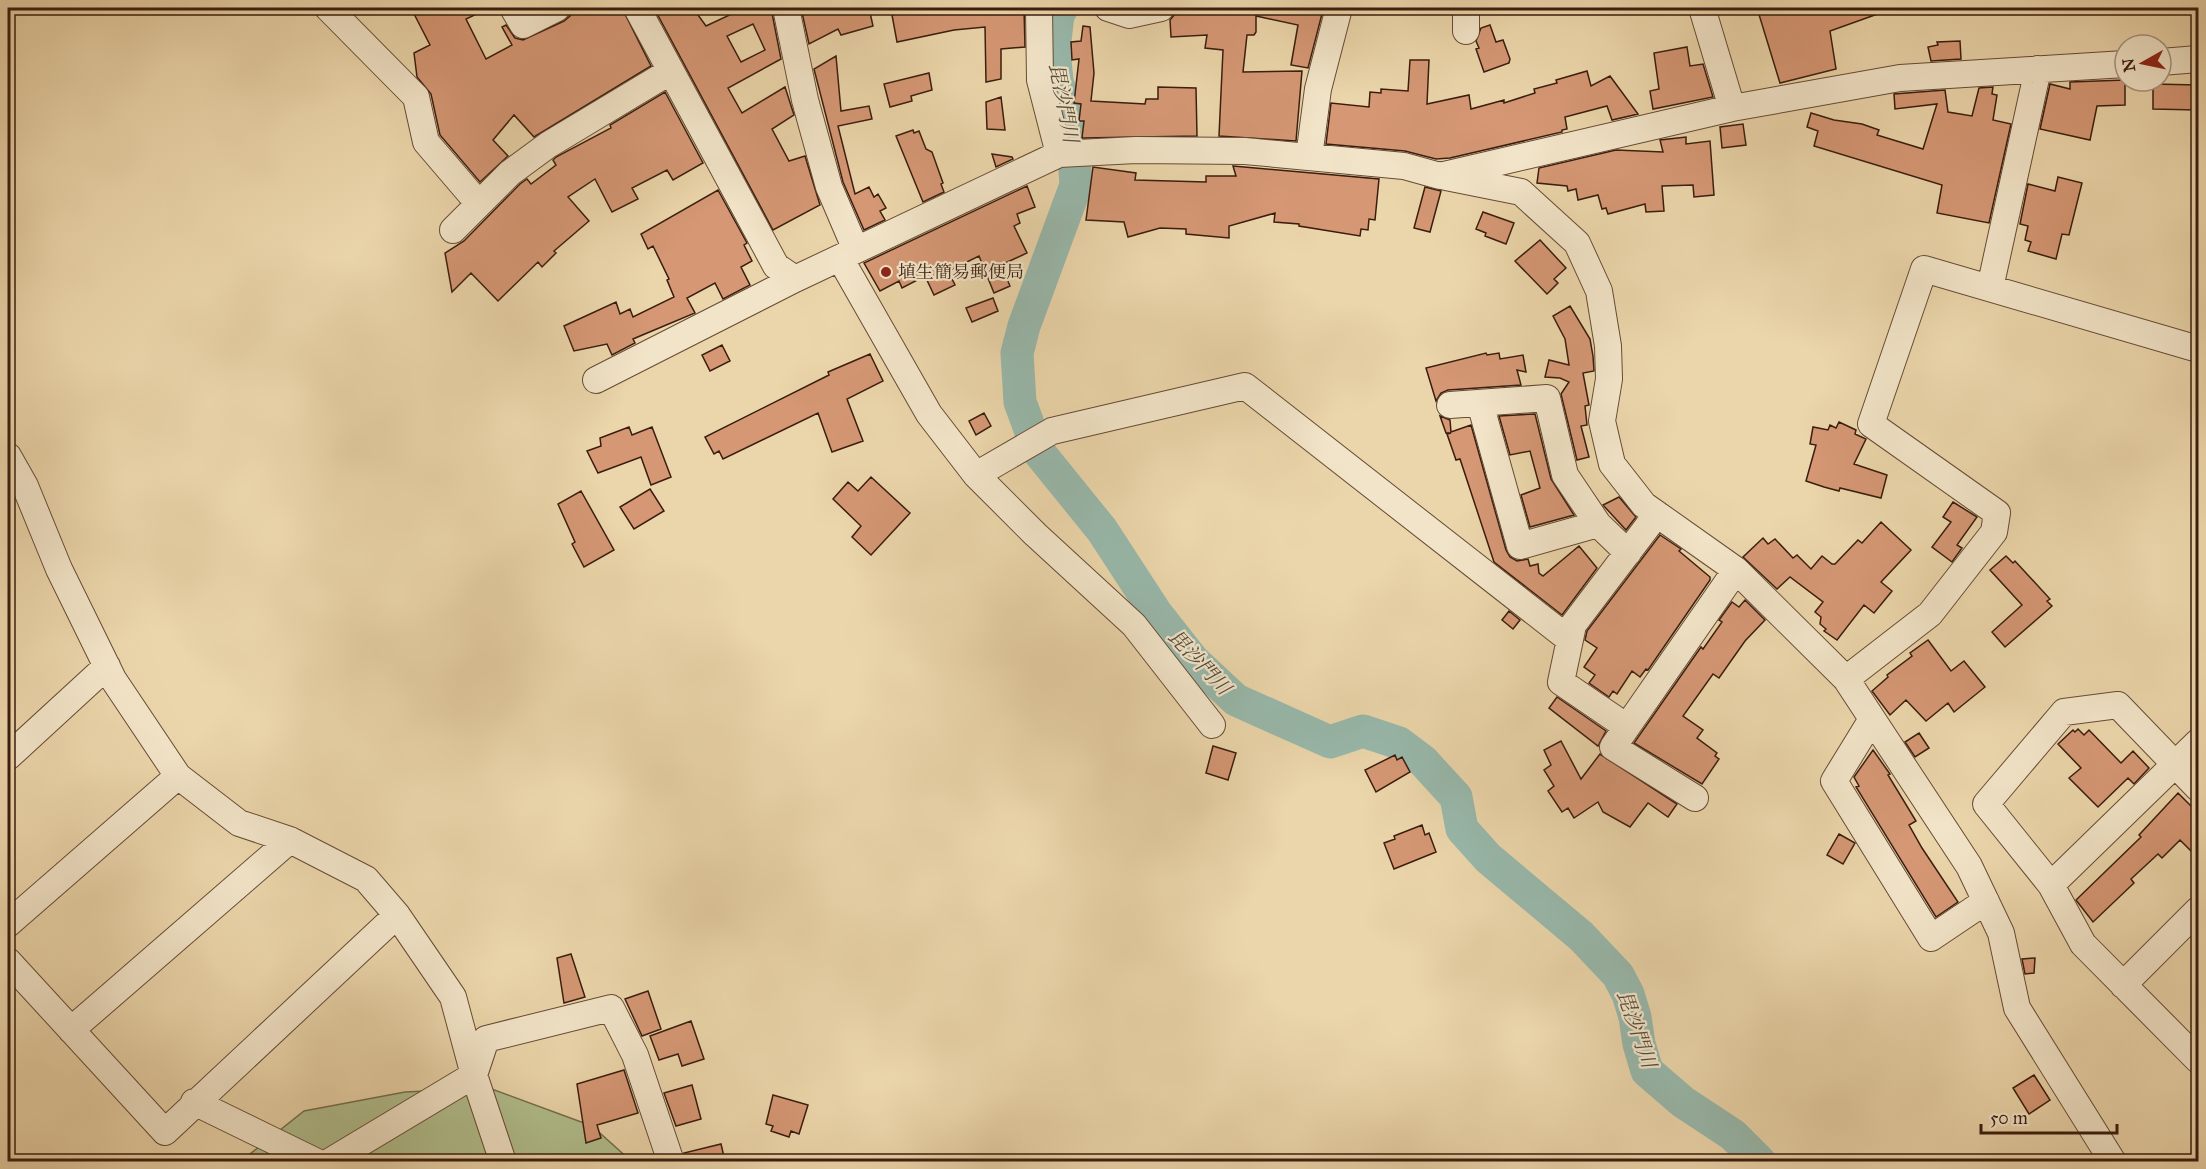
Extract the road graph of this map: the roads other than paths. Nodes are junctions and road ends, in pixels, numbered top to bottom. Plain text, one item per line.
1 (328, 8) edge
2 (513, 8) edge
3 (557, 8) edge
4 (637, 8) edge
5 (786, 8) edge
6 (1039, 8) edge
7 (1108, 8) edge
8 (1161, 8) edge
9 (1339, 8) edge
10 (1702, 8) edge
11 (2199, 59) edge
12 (2173, 61) edge
13 (2113, 65) edge
14 (2038, 69) junction
15 (671, 71) junction
16 (1732, 108) junction
17 (1059, 154) junction
18 (1308, 157) junction
19 (1440, 176) junction
20 (479, 204) junction
21 (453, 230) dead end
22 (848, 254) junction
23 (795, 279) junction
24 (1990, 288) junction
25 (2199, 349) edge
26 (596, 380) dead end
27 (1480, 403) junction
28 (1450, 405) dead end
29 (8, 456) edge
30 (976, 475) junction
31 (1657, 514) junction
32 (1598, 524) junction
33 (1628, 553) junction
34 (1736, 570) junction
35 (1570, 639) junction
36 (107, 666) junction
37 (1846, 679) junction
38 (1872, 719) junction
39 (1212, 724) dead end
40 (1627, 726) junction
41 (2199, 742) edge
42 (8, 757) edge
43 (2175, 765) junction
44 (178, 776) junction
45 (2199, 788) edge
46 (1695, 798) dead end
47 (290, 840) junction
48 (2051, 885) junction
49 (1986, 901) junction
50 (2199, 910) edge
51 (397, 915) junction
52 (8, 924) edge
53 (8, 961) edge
54 (2123, 985) junction
55 (71, 1030) junction
56 (2199, 1060) edge
57 (474, 1075) junction
58 (194, 1102) junction
59 (316, 1161) edge
60 (330, 1161) edge
61 (503, 1161) edge
62 (671, 1161) edge
63 (2113, 1161) edge

1 - 20 street
2 - 3 street
4 - 15 street
5 - 22 street
6 - 17 street
7 - 8 street
9 - 18 street
10 - 16 street
11 - 12 street
13 - 14 street
14 - 16 street
14 - 24 street
15 - 20 street
15 - 23 street
16 - 19 street
17 - 18 street
17 - 22 street
18 - 19 street
19 - 31 street
20 - 21 street
22 - 23 street
22 - 30 street
23 - 26 street
24 - 25 street
24 - 37 street
27 - 28 street
27 - 32 street
27 - 32 street
29 - 36 street
30 - 35 street
30 - 39 street
31 - 33 street
31 - 34 street
32 - 33 street
33 - 35 street
34 - 37 street
34 - 40 street
35 - 40 street
36 - 42 street
36 - 44 street
37 - 38 street
38 - 49 street
38 - 49 street
40 - 46 street
41 - 43 street
43 - 45 street
43 - 48 street
43 - 48 street
44 - 47 street
44 - 52 street
47 - 51 street
47 - 55 street
48 - 54 street
49 - 63 street
50 - 54 street
51 - 57 street
51 - 58 street
53 - 55 street
54 - 56 street
55 - 58 street
57 - 60 street
57 - 61 street
57 - 62 street
58 - 59 street

